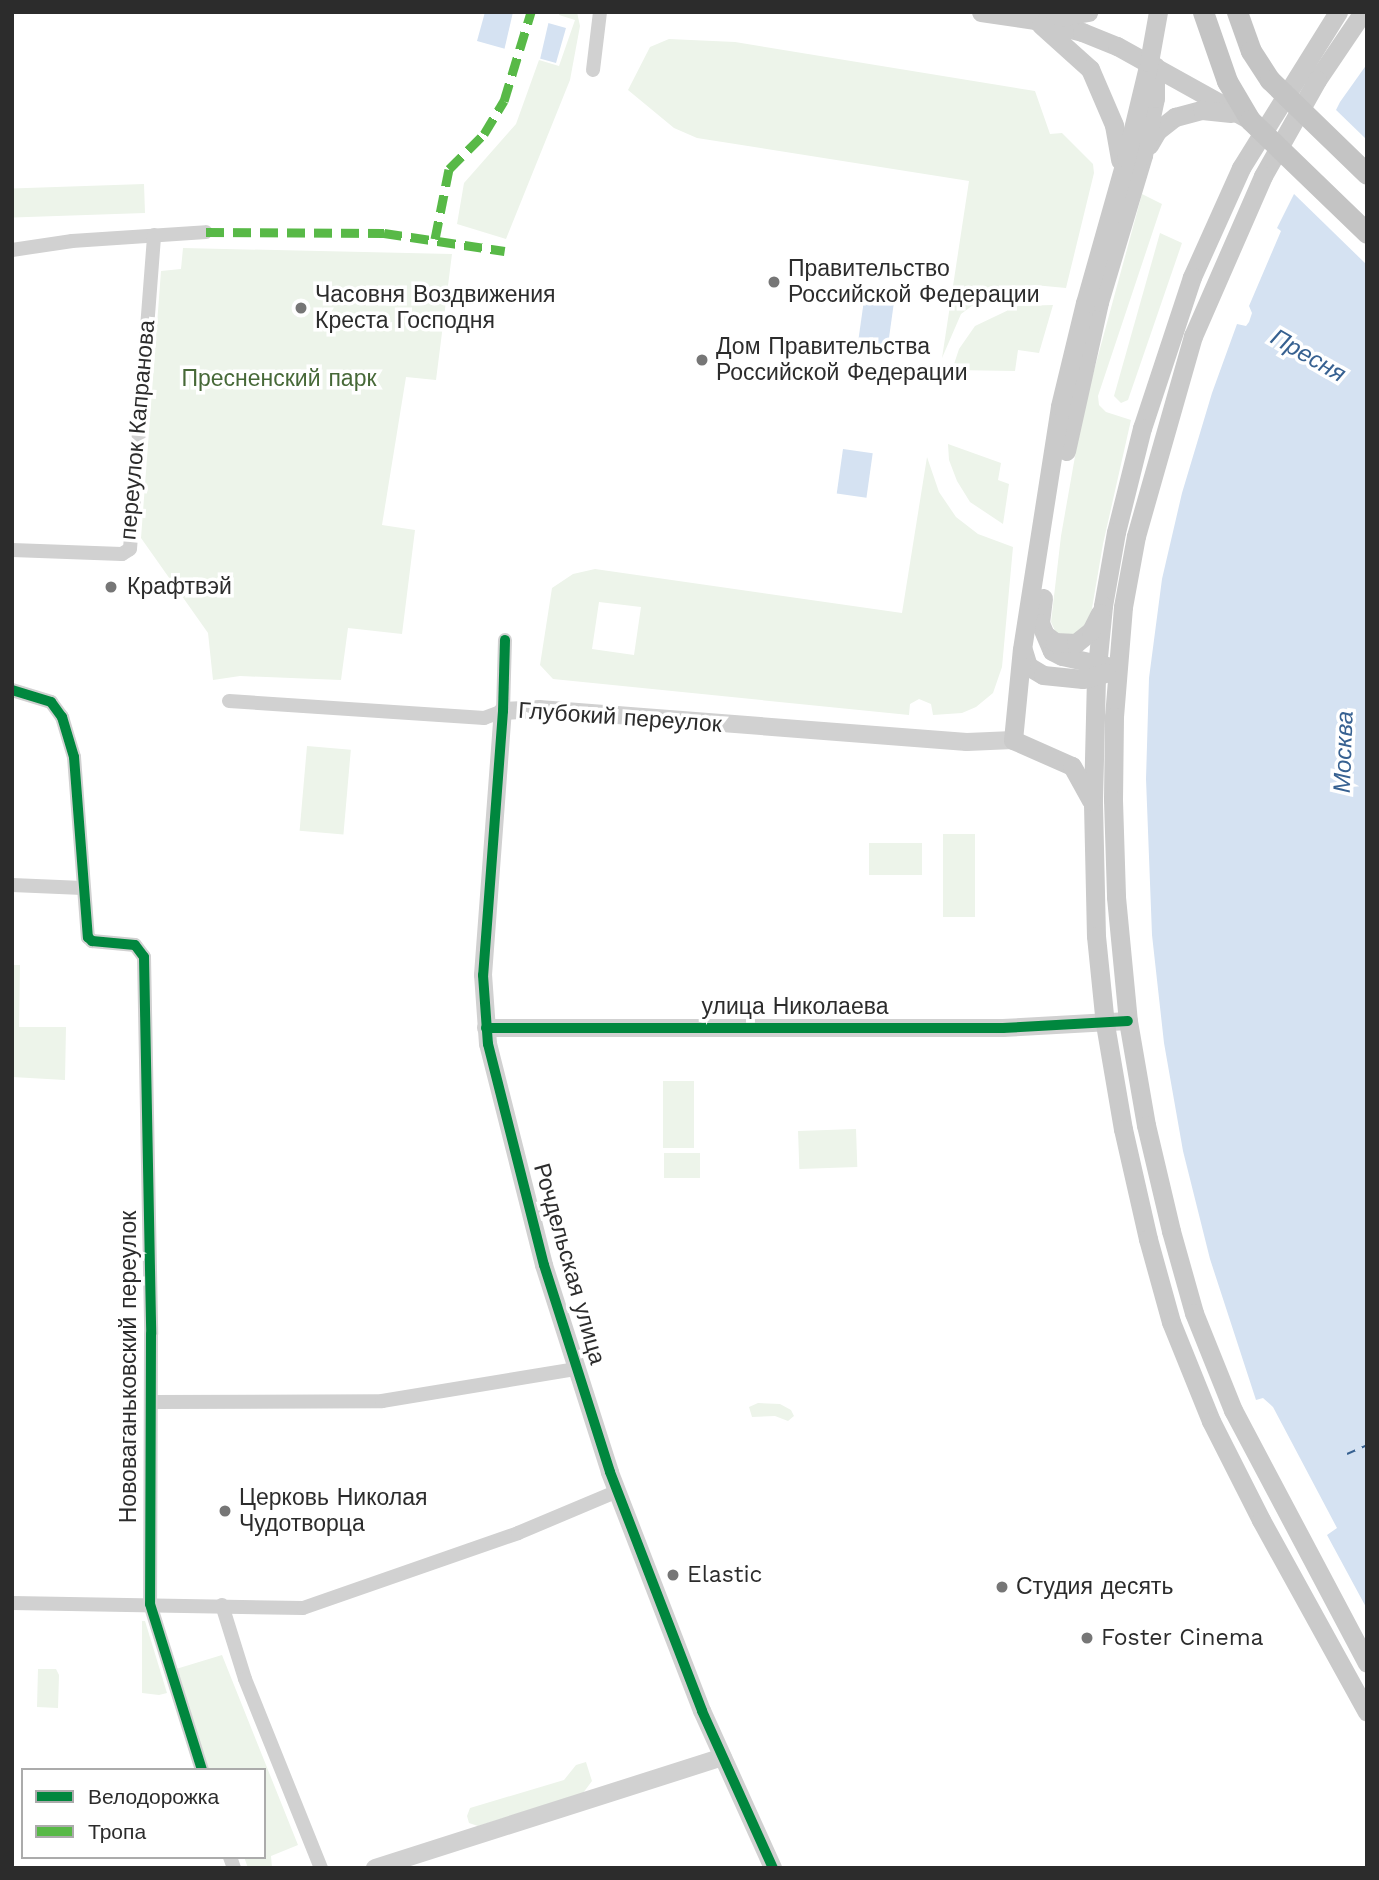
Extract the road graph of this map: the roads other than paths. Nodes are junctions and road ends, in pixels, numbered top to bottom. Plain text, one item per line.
1 (600, 12) edge
2 (981, 12) edge
3 (1087, 12) edge
4 (1158, 12) edge
5 (1203, 12) edge
6 (1237, 12) edge
7 (1246, 12) edge
8 (1338, 12) edge
9 (1363, 12) edge
10 (1035, 20) junction
11 (1251, 51) junction
12 (1152, 64) junction
13 (593, 70) dead end
14 (1250, 120) junction
15 (1143, 155) junction
16 (1367, 174) edge
17 (1115, 195) junction
18 (206, 232) dead end
19 (1367, 233) edge
20 (154, 235) junction
21 (12, 250) edge
22 (12, 550) edge
23 (1103, 606) junction
24 (1043, 632) junction
25 (505, 640) dead end
26 (1022, 649) junction
27 (1117, 669) junction
28 (1097, 670) junction
29 (1059, 679) junction
30 (12, 690) edge
31 (229, 701) dead end
32 (503, 711) junction
33 (1013, 740) junction
34 (1093, 804) junction
35 (12, 885) edge
36 (83, 888) junction
37 (1128, 1021) junction
38 (1105, 1024) junction
39 (486, 1028) junction
40 (576, 1369) junction
41 (150, 1402) junction
42 (618, 1491) junction
43 (12, 1603) edge
44 (150, 1604) junction
45 (222, 1605) junction
46 (1367, 1663) edge
47 (1367, 1712) edge
48 (723, 1757) junction
49 (201, 1768) edge
50 (321, 1868) edge
51 (375, 1868) edge
52 (774, 1868) edge

1 - 13 street
2 - 10 main road
3 - 10 main road
4 - 12 main road
5 - 14 main road
6 - 11 main road
7 - 11 main road
8 - 23 main road
9 - 27 main road
10 - 12 main road
10 - 17 main road
11 - 16 main road, bridge
12 - 14 main road
12 - 15 main road
12 - 17 main road
14 - 15 main road
14 - 19 main road, bridge
15 - 24 main road
17 - 26 main road
18 - 20 street
20 - 21 street
20 - 22 street, переулок Капранова
23 - 24 main road
23 - 28 main road
24 - 28 main road
25 - 32 street, Рочдельская улица
26 - 29 main road
26 - 33 main road
27 - 28 main road
27 - 37 main road
28 - 29 main road
28 - 34 main road
29 - 33 main road
30 - 36 street
31 - 32 street, Глубокий переулок
32 - 33 street, Глубокий переулок
32 - 39 street, Рочдельская улица
33 - 34 main road
34 - 38 main road
35 - 36 street
36 - 41 street, Нововаганьковский переулок
37 - 38 street, улица Николаева
37 - 46 main road
38 - 39 street, улица Николаева
38 - 47 main road
39 - 40 street, Рочдельская улица
40 - 41 street
40 - 42 street, Рочдельская улица
41 - 44 street, Нововаганьковский переулок
42 - 45 street
42 - 48 street, Рочдельская улица
43 - 44 street
44 - 45 street
44 - 49 street, Нововаганьковский переулок
45 - 50 street
48 - 51 street
48 - 52 street, Рочдельская улица

